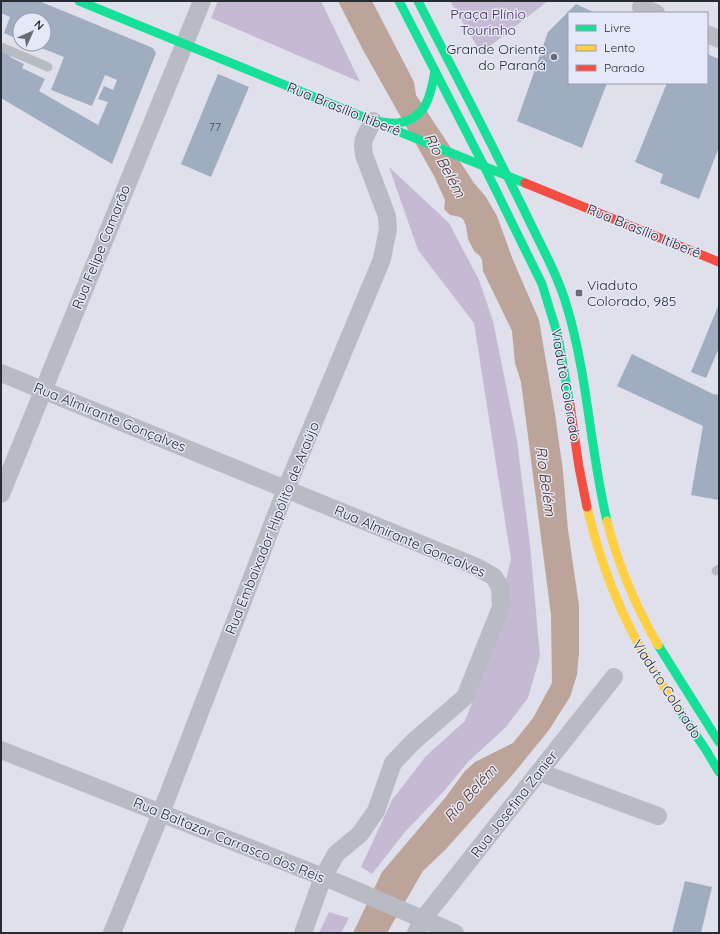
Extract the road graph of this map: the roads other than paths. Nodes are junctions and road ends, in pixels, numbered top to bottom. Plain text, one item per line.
1 (79, 1) edge
2 (202, 1) edge
3 (399, 1) edge
4 (418, 1) edge
5 (708, 34) edge
6 (719, 38) edge
7 (184, 44) junction
8 (1, 47) edge
9 (48, 67) dead end
10 (434, 71) junction
11 (373, 121) junction
12 (484, 166) junction
13 (507, 176) junction
14 (719, 262) edge
15 (1, 373) edge
16 (43, 390) junction
17 (286, 489) junction
18 (1, 494) edge
19 (614, 677) dead end
20 (690, 696) junction
21 (707, 706) dead end
22 (719, 742) edge
23 (1, 750) edge
24 (539, 772) junction
25 (719, 772) edge
26 (161, 813) junction
27 (658, 816) dead end
28 (323, 877) junction
29 (418, 922) edge
30 (112, 933) edge
31 (303, 933) edge
32 (455, 933) edge

1 - 7 main road, Rua Brasílio Itiberê
2 - 7 street, Rua Felipe Camarão
3 - 10 main road, Viaduto Colorado
4 - 13 main road, Viaduto Colorado
5 - 6 street
7 - 11 main road, Rua Brasílio Itiberê
7 - 16 street, Rua Felipe Camarão
8 - 9 lane
10 - 11 main road
10 - 12 main road, Viaduto Colorado
11 - 12 main road, Rua Brasílio Itiberê
11 - 17 street, Rua Embaixador Hipólito de Araújo
12 - 13 main road, Rua Brasílio Itiberê
12 - 25 main road, Viaduto Colorado
13 - 14 main road, Rua Brasílio Itiberê
13 - 20 main road, Viaduto Colorado
15 - 16 street, Rua Almirante Gonçalves
16 - 17 street, Rua Almirante Gonçalves
16 - 18 street, Rua Felipe Camarão
17 - 26 street, Rua Embaixador Hipólito de Araújo
17 - 28 street, Rua Almirante Gonçalves
19 - 24 street, Rua Josefina Zanier
20 - 21 main road
20 - 22 main road, Viaduto Colorado
23 - 26 street, Rua Baltazar Carrasco dos Reis
24 - 27 street
24 - 29 street, Rua Josefina Zanier
26 - 28 street, Rua Baltazar Carrasco dos Reis
26 - 30 street, Rua Embaixador Hipólito de Araújo
28 - 29 street, Rua Baltazar Carrasco dos Reis
28 - 31 street, Rua Almirante Gonçalves
29 - 32 street, Rua Baltazar Carrasco dos Reis

